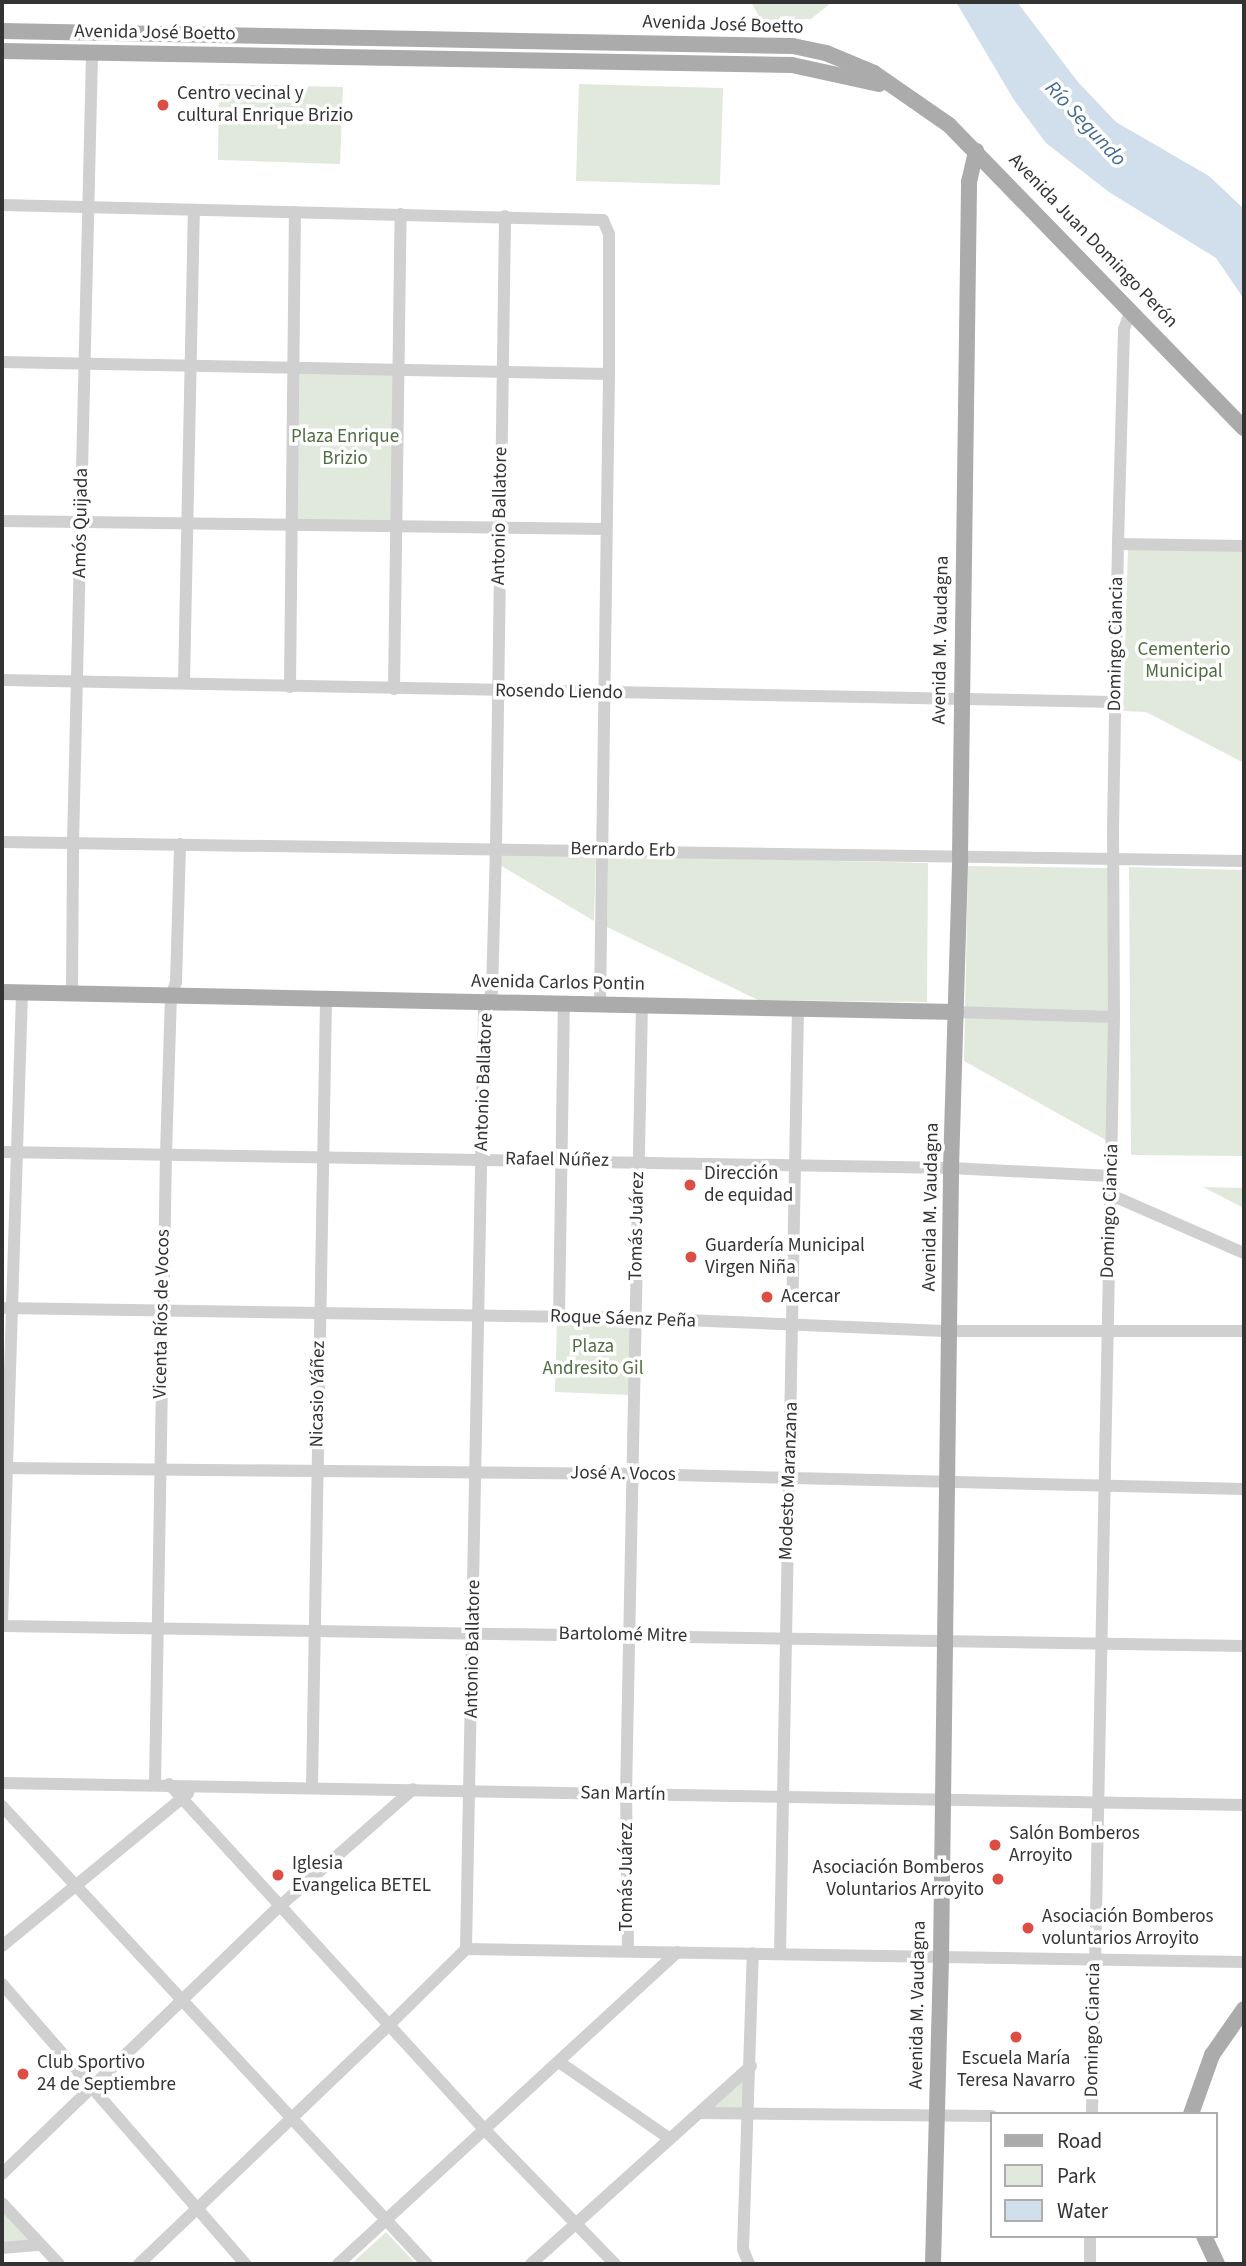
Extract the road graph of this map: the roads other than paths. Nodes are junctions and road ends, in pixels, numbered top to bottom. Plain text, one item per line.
1 (2, 31) edge
2 (2, 51) edge
3 (92, 52) junction
4 (904, 93) junction
5 (976, 151) junction
6 (2, 205) edge
7 (89, 207) junction
8 (194, 209) junction
9 (295, 212) junction
10 (401, 214) junction
11 (505, 216) junction
12 (1131, 310) junction
13 (2, 362) edge
14 (84, 364) junction
15 (191, 366) junction
16 (292, 368) junction
17 (399, 370) junction
18 (503, 372) junction
19 (608, 374) junction
20 (1244, 428) edge
21 (2, 521) edge
22 (81, 522) junction
23 (187, 523) junction
24 (290, 525) junction
25 (396, 526) junction
26 (500, 527) junction
27 (606, 529) junction
28 (1118, 544) junction
29 (1244, 546) edge
30 (2, 680) edge
31 (79, 681) junction
32 (184, 682) junction
33 (290, 687) junction
34 (394, 689) junction
35 (498, 691) junction
36 (604, 693) junction
37 (960, 700) junction
38 (1115, 702) junction
39 (2, 842) edge
40 (73, 843) junction
41 (180, 844) junction
42 (496, 848) junction
43 (602, 849) junction
44 (960, 856) junction
45 (1115, 859) junction
46 (1244, 861) edge
47 (2, 992) edge
48 (22, 992) junction
49 (72, 994) junction
50 (172, 997) junction
51 (326, 1000) junction
52 (487, 1003) junction
53 (564, 1005) junction
54 (600, 1005) junction
55 (642, 1005) junction
56 (797, 1009) junction
57 (956, 1012) junction
58 (1114, 1017) junction
59 (2, 1152) edge
60 (17, 1152) junction
61 (166, 1154) junction
62 (322, 1157) junction
63 (480, 1159) junction
64 (561, 1161) junction
65 (638, 1162) junction
66 (797, 1165) junction
67 (951, 1168) junction
68 (1111, 1176) junction
69 (1111, 1195) junction
70 (1244, 1253) edge
71 (7, 1308) edge
72 (162, 1310) junction
73 (320, 1313) junction
74 (480, 1315) junction
75 (559, 1317) junction
76 (636, 1318) junction
77 (793, 1324) junction
78 (950, 1331) junction
79 (1107, 1331) junction
80 (1244, 1331) edge
81 (4, 1468) edge
82 (159, 1469) junction
83 (317, 1471) junction
84 (475, 1472) junction
85 (634, 1474) junction
86 (790, 1479) junction
87 (946, 1483) junction
88 (1103, 1486) junction
89 (1244, 1489) edge
90 (2, 1624) edge
91 (158, 1628) junction
92 (314, 1631) junction
93 (473, 1633) junction
94 (630, 1635) junction
95 (784, 1639) junction
96 (944, 1642) junction
97 (1100, 1646) junction
98 (1244, 1646) edge
99 (2, 1783) edge
100 (155, 1784) junction
101 (169, 1784) junction
102 (199, 1785) junction
103 (312, 1787) junction
104 (413, 1789) junction
105 (470, 1791) junction
106 (626, 1794) junction
107 (782, 1797) junction
108 (183, 1798) junction
109 (942, 1800) junction
110 (1098, 1803) junction
111 (1244, 1805) edge
112 (2, 1806) edge
113 (77, 1885) junction
114 (280, 1906) junction
115 (8, 1936) edge
116 (2, 1946) edge
117 (466, 1949) junction
118 (628, 1950) junction
119 (677, 1952) junction
120 (753, 1953) junction
121 (780, 1954) junction
122 (941, 1958) junction
123 (1095, 1959) junction
124 (1244, 1962) edge
125 (2, 1984) edge
126 (184, 2000) junction
127 (1244, 2009) edge
128 (390, 2025) junction
129 (559, 2063) junction
130 (751, 2066) junction
131 (91, 2085) junction
132 (1092, 2112) edge
133 (1192, 2112) edge
134 (699, 2113) junction
135 (750, 2113) junction
136 (937, 2114) junction
137 (291, 2116) junction
138 (990, 2116) edge
139 (485, 2130) junction
140 (670, 2139) junction
141 (2, 2174) edge
142 (2, 2203) edge
143 (197, 2208) junction
144 (387, 2221) junction
145 (576, 2224) junction
146 (1090, 2238) edge
147 (1206, 2238) edge
148 (40, 2245) junction
149 (2, 2248) edge
150 (744, 2263) edge
151 (59, 2264) edge
152 (139, 2264) edge
153 (245, 2264) edge
154 (338, 2264) edge
155 (427, 2264) edge
156 (531, 2264) edge
157 (615, 2264) edge
158 (933, 2264) edge
159 (1090, 2264) edge
160 (1216, 2264) edge

1 - 4 main road, Avenida José Boetto
2 - 3 main road, Avenida José Boetto
3 - 4 main road, Avenida José Boetto
3 - 7 street, Amós Quijada
4 - 5 main road, Avenida Juan Domingo Perón
5 - 12 main road, Avenida Juan Domingo Perón
5 - 37 main road, Avenida M. Vaudagna
6 - 7 street
7 - 8 street
7 - 14 street, Amós Quijada
8 - 9 street
8 - 15 street
9 - 10 street
9 - 16 street
10 - 11 street
10 - 17 street
11 - 18 street, Antonio Ballatore
11 - 19 street
12 - 20 main road, Avenida Juan Domingo Perón
12 - 28 street, Domingo Ciancia
13 - 14 street
14 - 15 street
14 - 22 street, Amós Quijada
15 - 16 street
15 - 23 street
16 - 17 street
16 - 24 street
17 - 18 street
17 - 25 street
18 - 19 street
18 - 26 street, Antonio Ballatore
19 - 27 street
21 - 22 street
22 - 23 street
22 - 31 street, Amós Quijada
23 - 24 street
23 - 32 street
24 - 25 street
24 - 33 street
25 - 26 street
25 - 34 street
26 - 27 street
26 - 35 street, Antonio Ballatore
27 - 36 street
28 - 29 street
28 - 38 street, Domingo Ciancia
30 - 31 street, Rosendo Liendo
31 - 32 street, Rosendo Liendo
31 - 40 street, Amós Quijada
32 - 33 street, Rosendo Liendo
33 - 34 street, Rosendo Liendo
34 - 35 street, Rosendo Liendo
35 - 36 street, Rosendo Liendo
35 - 42 street, Antonio Ballatore
36 - 37 street, Rosendo Liendo
36 - 43 street
37 - 38 street, Rosendo Liendo
37 - 44 main road, Avenida M. Vaudagna
38 - 45 street, Domingo Ciancia
39 - 40 street, Bernardo Erb
40 - 41 street, Bernardo Erb
40 - 49 street, Amós Quijada
41 - 42 street, Bernardo Erb
41 - 50 street, Vicenta Ríos de Vocos
42 - 43 street, Bernardo Erb
42 - 52 street, Antonio Ballatore
43 - 44 street, Bernardo Erb
43 - 54 street
44 - 45 street, Bernardo Erb
44 - 57 main road, Avenida M. Vaudagna
45 - 46 street, Bernardo Erb
45 - 58 street, Domingo Ciancia
47 - 48 main road, Avenida Carlos Pontin
48 - 49 main road, Avenida Carlos Pontin
48 - 60 street
49 - 50 main road, Avenida Carlos Pontin
50 - 51 main road, Avenida Carlos Pontin
50 - 61 street, Vicenta Ríos de Vocos
51 - 52 main road, Avenida Carlos Pontin
51 - 62 street, Nicasio Yáñez
52 - 53 main road, Avenida Carlos Pontin
52 - 63 street, Antonio Ballatore
53 - 54 main road, Avenida Carlos Pontin
53 - 64 street
54 - 55 main road, Avenida Carlos Pontin
55 - 56 main road, Avenida Carlos Pontin
55 - 65 street, Tomás Juárez
56 - 57 main road, Avenida Carlos Pontin
56 - 66 street, Modesto Maranzana
57 - 58 street, Avenida Carlos Pontin
57 - 67 main road, Avenida M. Vaudagna
58 - 68 street, Domingo Ciancia
59 - 60 street, Rafael Núñez
60 - 61 street, Rafael Núñez
60 - 71 street
61 - 62 street, Rafael Núñez
61 - 72 street, Vicenta Ríos de Vocos
62 - 63 street, Rafael Núñez
62 - 73 street, Nicasio Yáñez
63 - 64 street, Rafael Núñez
63 - 74 street, Antonio Ballatore
64 - 65 street, Rafael Núñez
64 - 75 street
65 - 66 street, Rafael Núñez
65 - 76 street, Tomás Juárez
66 - 67 street, Rafael Núñez
66 - 77 street, Modesto Maranzana
67 - 68 street, Rafael Núñez
67 - 78 main road, Avenida M. Vaudagna
68 - 69 street, Domingo Ciancia
69 - 70 street
69 - 79 street, Domingo Ciancia
71 - 72 street, Roque Sáenz Peña
71 - 81 street
72 - 73 street, Roque Sáenz Peña
72 - 82 street, Vicenta Ríos de Vocos
73 - 74 street, Roque Sáenz Peña
73 - 83 street, Nicasio Yáñez
74 - 75 street, Roque Sáenz Peña
74 - 84 street, Antonio Ballatore
75 - 76 street, Roque Sáenz Peña
76 - 77 street, Roque Sáenz Peña
76 - 85 street, Tomás Juárez
77 - 78 street, Roque Sáenz Peña
77 - 86 street, Modesto Maranzana
78 - 79 street, Roque Sáenz Peña
78 - 87 main road, Avenida M. Vaudagna
79 - 80 street, Roque Sáenz Peña
79 - 88 street, Domingo Ciancia
81 - 82 street, José A. Vocos
81 - 90 street
82 - 83 street, José A. Vocos
82 - 91 street, Vicenta Ríos de Vocos
83 - 84 street, José A. Vocos
83 - 92 street, Nicasio Yáñez
84 - 85 street, José A. Vocos
84 - 93 street, Antonio Ballatore
85 - 86 street, José A. Vocos
85 - 94 street, Tomás Juárez
86 - 87 street, José A. Vocos
86 - 95 street, Modesto Maranzana
87 - 88 street, José A. Vocos
87 - 96 main road, Avenida M. Vaudagna
88 - 89 street, José A. Vocos
88 - 97 street, Domingo Ciancia
90 - 91 street, Bartolomé Mitre
91 - 92 street, Bartolomé Mitre
91 - 100 street, Vicenta Ríos de Vocos
92 - 93 street, Bartolomé Mitre
92 - 103 street, Nicasio Yáñez
93 - 94 street, Bartolomé Mitre
93 - 105 street, Antonio Ballatore
94 - 95 street, Bartolomé Mitre
94 - 106 street, Tomás Juárez
95 - 96 street, Bartolomé Mitre
95 - 107 street, Modesto Maranzana
96 - 97 street, Bartolomé Mitre
96 - 109 main road, Avenida M. Vaudagna
97 - 98 street, Bartolomé Mitre
97 - 110 street, Domingo Ciancia
99 - 100 street, San Martín
100 - 101 street, San Martín
101 - 102 street, San Martín
101 - 108 street
102 - 103 street, San Martín
102 - 108 street
103 - 104 street, San Martín
104 - 105 street, San Martín
104 - 114 street
105 - 106 street, San Martín
105 - 117 street, Antonio Ballatore
106 - 107 street, San Martín
106 - 118 street, Tomás Juárez
107 - 109 street, San Martín
107 - 121 street, Modesto Maranzana
108 - 113 street
108 - 114 street
109 - 110 street, San Martín
109 - 122 main road, Avenida M. Vaudagna
110 - 111 street, San Martín
110 - 123 street, Domingo Ciancia
112 - 113 street
113 - 115 street
113 - 126 street
114 - 126 street
114 - 128 street
115 - 116 street
117 - 118 street
117 - 128 street
118 - 119 street
119 - 120 street
119 - 129 street
120 - 121 street
120 - 130 street
121 - 122 street
122 - 123 street
122 - 136 main road, Avenida M. Vaudagna
123 - 124 street
123 - 132 street, Domingo Ciancia
125 - 131 street
126 - 131 street
126 - 137 street
127 - 133 main road
128 - 137 street
128 - 139 street
129 - 139 street
129 - 140 street
130 - 134 street
130 - 135 street
131 - 141 street
131 - 143 street
134 - 135 street
134 - 140 street
135 - 136 street
135 - 150 street
136 - 138 street
136 - 158 main road, Avenida M. Vaudagna
137 - 143 street
137 - 144 street
139 - 144 street
139 - 145 street
140 - 145 street
142 - 148 street
143 - 152 street
143 - 153 street
144 - 154 street
144 - 155 street
145 - 156 street
145 - 157 street
146 - 159 street
147 - 160 main road
148 - 149 street
148 - 151 street

